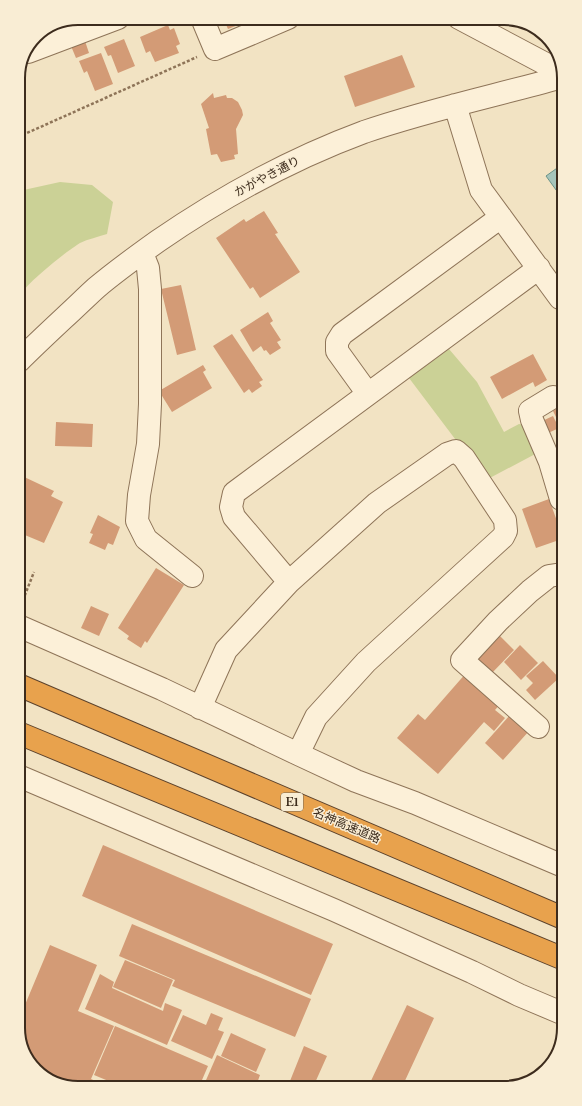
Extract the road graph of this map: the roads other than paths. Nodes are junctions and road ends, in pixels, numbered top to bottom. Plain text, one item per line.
1 (99, 25) edge
2 (205, 25) edge
3 (272, 25) edge
4 (472, 25) edge
5 (33, 50) edge
6 (556, 69) edge
7 (557, 79) edge
8 (455, 105) junction
9 (501, 217) junction
10 (142, 253) junction
11 (539, 268) junction
12 (557, 294) edge
13 (25, 356) edge
14 (368, 394) junction
15 (553, 398) dead end
16 (557, 484) edge
17 (557, 575) edge
18 (192, 576) dead end
19 (289, 582) junction
20 (25, 629) edge
21 (25, 688) edge
22 (200, 708) junction
23 (538, 727) dead end
24 (25, 736) edge
25 (298, 754) junction
26 (25, 779) edge
27 (557, 863) edge
28 (557, 915) edge
29 (557, 956) edge
30 (557, 1011) edge

1 - 5 street
2 - 3 street
4 - 6 street
7 - 8 street, かがやき通り
8 - 9 street
8 - 10 street, かがやき通り
9 - 11 street
9 - 14 street
10 - 13 street, かがやき通り
10 - 18 street
11 - 12 street
11 - 14 street
14 - 19 street
15 - 16 street
17 - 23 street
19 - 22 street
19 - 25 street
20 - 22 street
21 - 28 highway, 名神高速道路 / E1
22 - 25 street
24 - 29 highway
25 - 27 street
26 - 30 street

